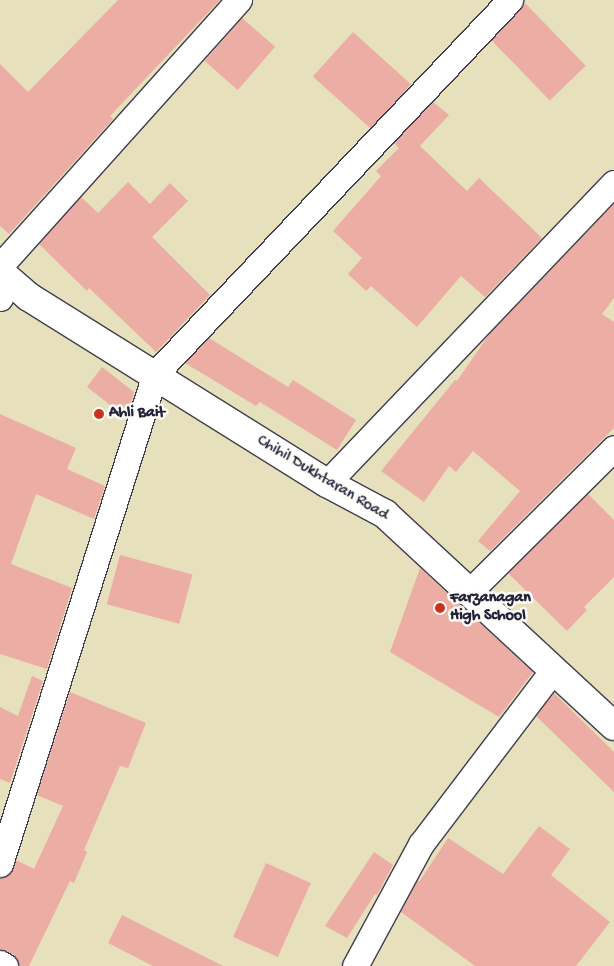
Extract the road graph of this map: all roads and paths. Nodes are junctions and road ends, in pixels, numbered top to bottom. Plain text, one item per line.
1 (239, 0) edge
2 (510, 0) edge
3 (614, 183) edge
4 (2, 279) edge
5 (156, 374) junction
6 (614, 448) edge
7 (326, 483) junction
8 (469, 592) junction
9 (552, 670) junction
10 (613, 723) edge
11 (0, 864) edge
12 (0, 963) edge
13 (5, 966) edge
14 (355, 966) edge

1 - 4 street
2 - 5 street
3 - 7 street
4 - 5 street, Chihil Dukhtaran Road
5 - 7 street, Chihil Dukhtaran Road
5 - 11 street
6 - 8 street
7 - 8 street, Chihil Dukhtaran Road
8 - 9 street, Chihil Dukhtaran Road
9 - 10 street, Chihil Dukhtaran Road
9 - 14 street
12 - 13 street

